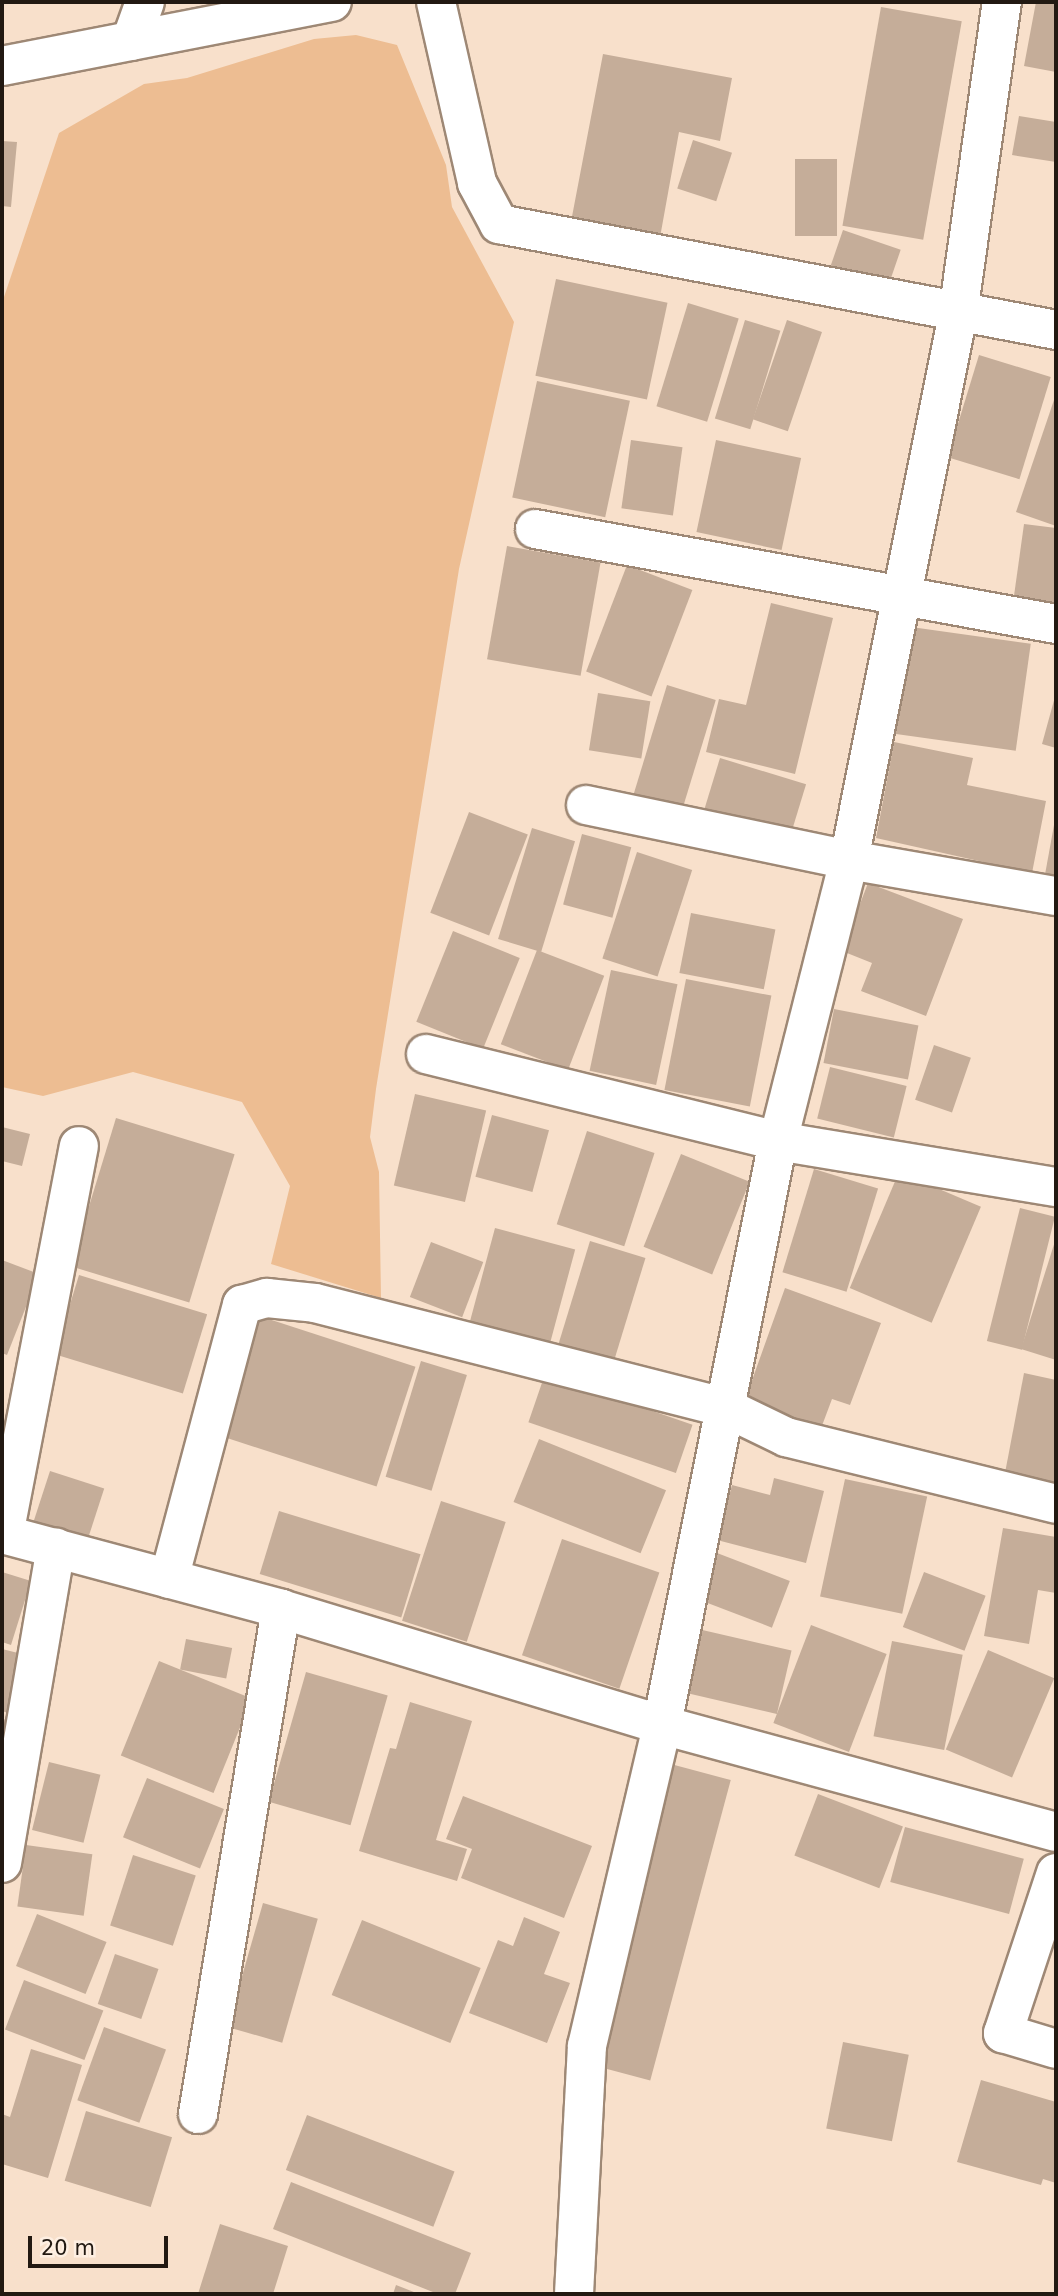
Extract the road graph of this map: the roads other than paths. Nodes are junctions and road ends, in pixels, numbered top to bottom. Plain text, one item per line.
1 (145, 2) edge
2 (332, 2) edge
3 (436, 2) edge
4 (1002, 2) edge
5 (131, 41) junction
6 (2, 66) edge
7 (958, 314) junction
8 (1056, 330) edge
9 (535, 529) dead end
10 (901, 593) junction
11 (1056, 624) edge
12 (586, 805) dead end
13 (849, 860) junction
14 (1056, 896) edge
15 (426, 1054) dead end
16 (778, 1141) junction
17 (79, 1146) dead end
18 (1056, 1187) edge
19 (726, 1408) junction
20 (1056, 1504) edge
21 (3, 1534) edge
22 (56, 1548) junction
23 (169, 1579) junction
24 (281, 1609) junction
25 (662, 1725) junction
26 (1056, 1832) edge
27 (2, 1863) edge
28 (1056, 1873) edge
29 (1056, 2049) edge
30 (198, 2114) dead end
31 (574, 2294) edge

1 - 5 street
2 - 5 street
3 - 7 street
4 - 7 street
5 - 6 street
7 - 8 street
7 - 10 street
9 - 10 street
10 - 11 street
10 - 13 street
12 - 13 street
13 - 14 street
13 - 16 street
15 - 16 street
16 - 18 street
16 - 19 street
17 - 21 street
19 - 20 street
19 - 23 street
19 - 25 street
21 - 22 street
22 - 23 street
22 - 27 street
23 - 24 street
24 - 25 street
24 - 30 street
25 - 26 street
25 - 31 street
28 - 29 street

